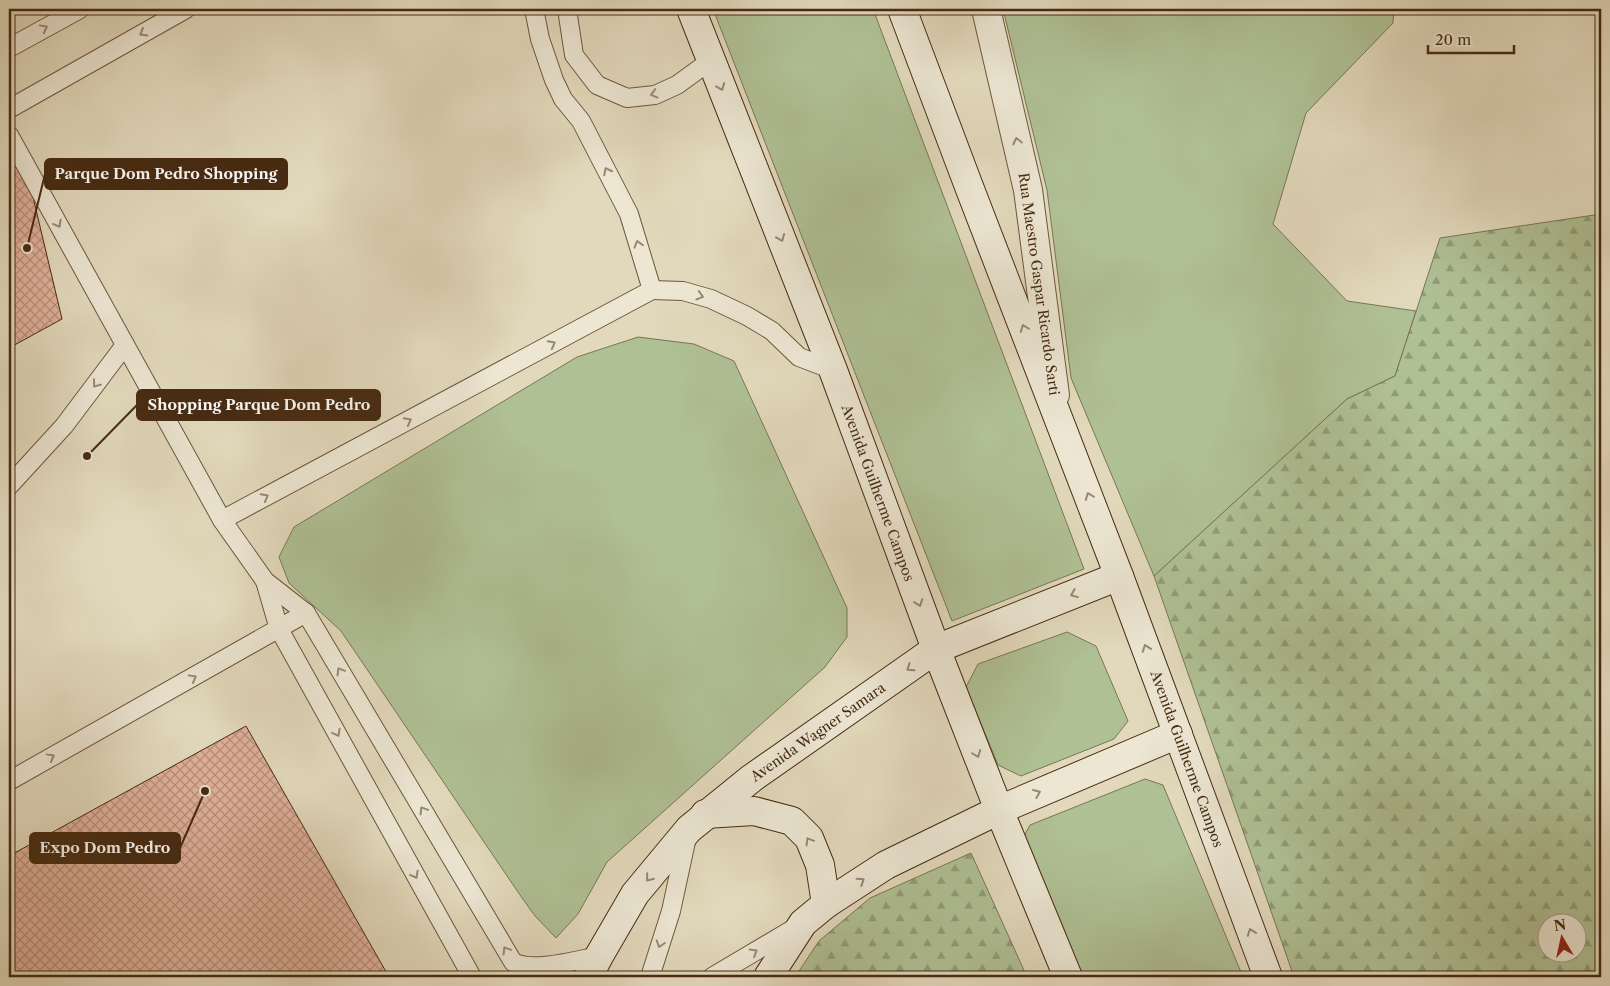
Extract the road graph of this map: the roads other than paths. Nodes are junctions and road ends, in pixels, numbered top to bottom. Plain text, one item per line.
1 (80, 9) edge
2 (186, 9) edge
3 (534, 9) edge
4 (567, 9) edge
5 (691, 9) edge
6 (902, 9) edge
7 (986, 9) edge
8 (9, 48) edge
9 (710, 61) junction
10 (9, 109) edge
11 (9, 135) edge
12 (652, 290) junction
13 (126, 345) junction
14 (833, 370) junction
15 (1057, 414) junction
16 (9, 486) edge
17 (222, 520) junction
18 (1119, 576) junction
19 (266, 581) junction
20 (306, 613) junction
21 (279, 629) junction
22 (936, 650) junction
23 (1178, 734) junction
24 (9, 781) edge
25 (999, 810) junction
26 (697, 822) junction
27 (826, 904) junction
28 (802, 923) junction
29 (594, 967) edge
30 (472, 977) edge
31 (650, 977) edge
32 (712, 977) edge
33 (768, 977) edge
34 (1068, 977) edge
35 (1268, 977) edge

8 -> 1 lane
2 -> 10 lane
12 -> 3 lane
9 -> 4 lane
5 - 9 main road, Avenida Guilherme Campos
15 -> 6 main road, Avenida Guilherme Campos
15 -> 7 main road, Rua Maestro Gaspar Ricardo Sarti
9 -> 14 main road, Avenida Guilherme Campos
11 -> 13 lane
12 -> 14 lane
17 -> 12 lane
13 -> 16 lane
13 - 17 lane
14 -> 22 main road, Avenida Guilherme Campos
18 -> 15 main road, Avenida Guilherme Campos
17 - 19 lane
18 -> 22 main road, Avenida Wagner Samara
23 -> 18 main road, Avenida Guilherme Campos
19 - 20 lane
19 - 21 lane
20 - 21 lane
29 -> 20 lane
24 -> 21 lane
21 -> 30 lane
22 -> 25 main road, Avenida Guilherme Campos
22 -> 26 main road, Avenida Wagner Samara
25 -> 23 main road
35 -> 23 main road, Avenida Guilherme Campos
27 -> 25 main road
25 - 34 main road, Avenida Guilherme Campos
27 -> 26 main road
26 -> 29 main road, Avenida Wagner Samara
26 -> 31 lane
27 - 28 main road
32 -> 28 lane
28 - 33 main road

